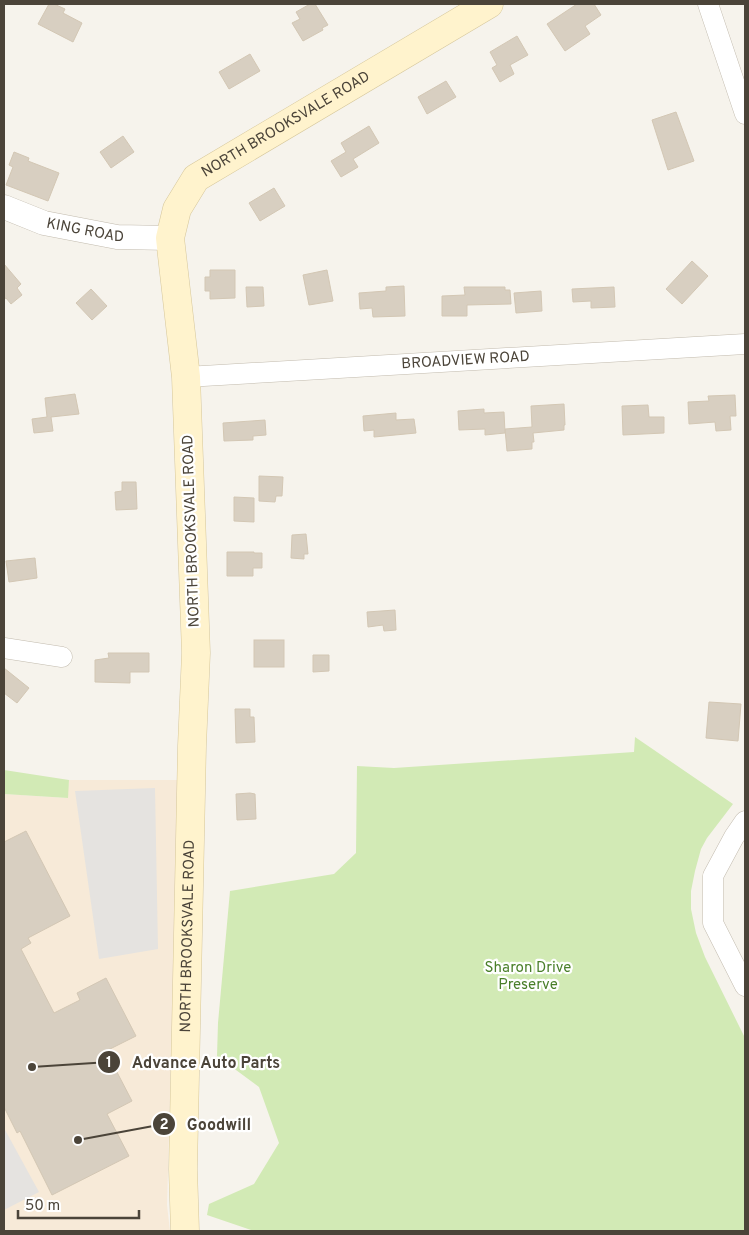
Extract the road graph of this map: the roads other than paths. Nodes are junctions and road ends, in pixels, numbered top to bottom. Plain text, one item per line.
1 (489, 4) edge
2 (708, 4) edge
3 (745, 114) edge
4 (4, 207) edge
5 (170, 238) junction
6 (745, 344) edge
7 (186, 377) junction
8 (4, 648) edge
9 (62, 656) dead end
10 (745, 821) edge
11 (745, 986) edge
12 (185, 1231) edge

1 - 5 main road, NORTH BROOKSVALE ROAD
2 - 3 street
4 - 5 street, KING ROAD
5 - 7 main road, NORTH BROOKSVALE ROAD
6 - 7 street, BROADVIEW ROAD
7 - 12 main road, NORTH BROOKSVALE ROAD
8 - 9 street
10 - 11 street

